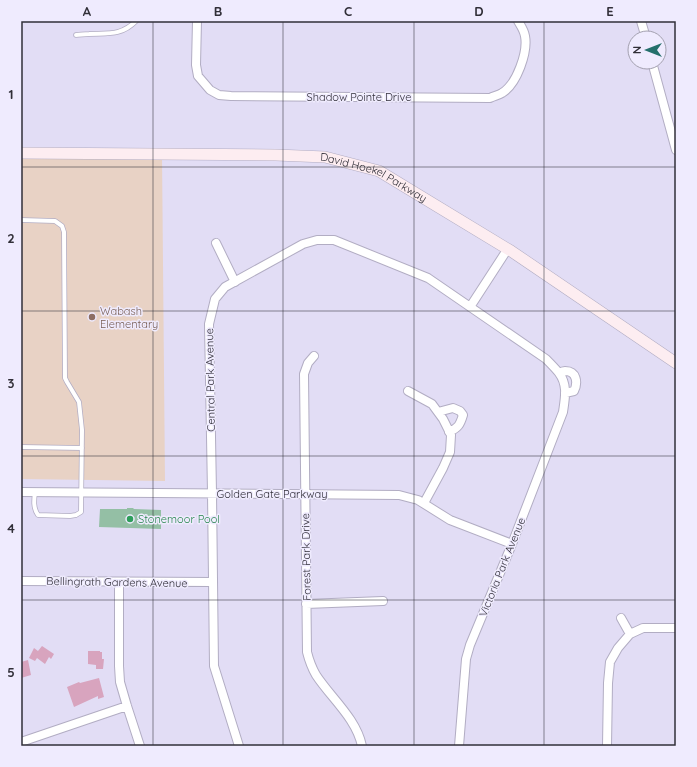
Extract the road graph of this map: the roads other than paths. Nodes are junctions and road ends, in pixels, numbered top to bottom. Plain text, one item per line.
1 (136, 21) edge
2 (197, 21) edge
3 (518, 21) edge
4 (76, 35) dead end
5 (654, 70) edge
6 (676, 150) edge
7 (21, 153) edge
8 (21, 220) edge
9 (216, 243) dead end
10 (507, 250) junction
11 (236, 282) junction
12 (470, 307) junction
13 (314, 356) dead end
14 (676, 363) edge
15 (559, 373) junction
16 (408, 391) dead end
17 (565, 392) junction
18 (438, 412) junction
19 (449, 432) junction
20 (21, 448) edge
21 (82, 448) junction
22 (21, 492) edge
23 (35, 492) junction
24 (82, 492) junction
25 (212, 493) junction
26 (305, 494) junction
27 (424, 503) junction
28 (512, 544) junction
29 (21, 581) edge
30 (119, 582) junction
31 (213, 582) junction
32 (383, 601) dead end
33 (306, 604) junction
34 (621, 618) dead end
35 (676, 628) edge
36 (630, 634) junction
37 (127, 706) junction
38 (21, 742) edge
39 (140, 746) edge
40 (239, 746) edge
41 (362, 746) edge
42 (459, 746) edge
43 (607, 746) edge

1 - 4 lane
2 - 3 street, Shadow Pointe Drive
5 - 6 street
7 - 10 main road, David Hoekel Parkway
8 - 21 lane
9 - 11 street
10 - 12 street
10 - 14 main road, David Hoekel Parkway
11 - 12 street, Central Park Avenue
11 - 25 street, Central Park Avenue
12 - 15 street, Victoria Park Avenue
13 - 26 street, Forest Park Drive
15 - 17 street, Victoria Park Avenue
15 - 17 street, Victoria Park Avenue
16 - 18 street
17 - 28 street, Victoria Park Avenue
18 - 19 street
18 - 19 street
19 - 27 street
20 - 21 lane
21 - 24 lane
22 - 23 street, Golden Gate Parkway
23 - 24 street, Golden Gate Parkway
23 - 24 lane
24 - 25 street, Golden Gate Parkway
25 - 26 street, Golden Gate Parkway
25 - 31 street, Central Park Avenue
26 - 27 street, Golden Gate Parkway
26 - 33 street, Forest Park Drive
27 - 28 street, Golden Gate Parkway
28 - 42 street, Victoria Park Avenue
29 - 30 street, Bellingrath Gardens Avenue
30 - 31 street, Bellingrath Gardens Avenue
30 - 37 street
31 - 40 street, Central Park Avenue
32 - 33 street
33 - 41 street, Forest Park Drive
34 - 36 street
35 - 36 street
36 - 43 street
37 - 38 street
37 - 39 street

